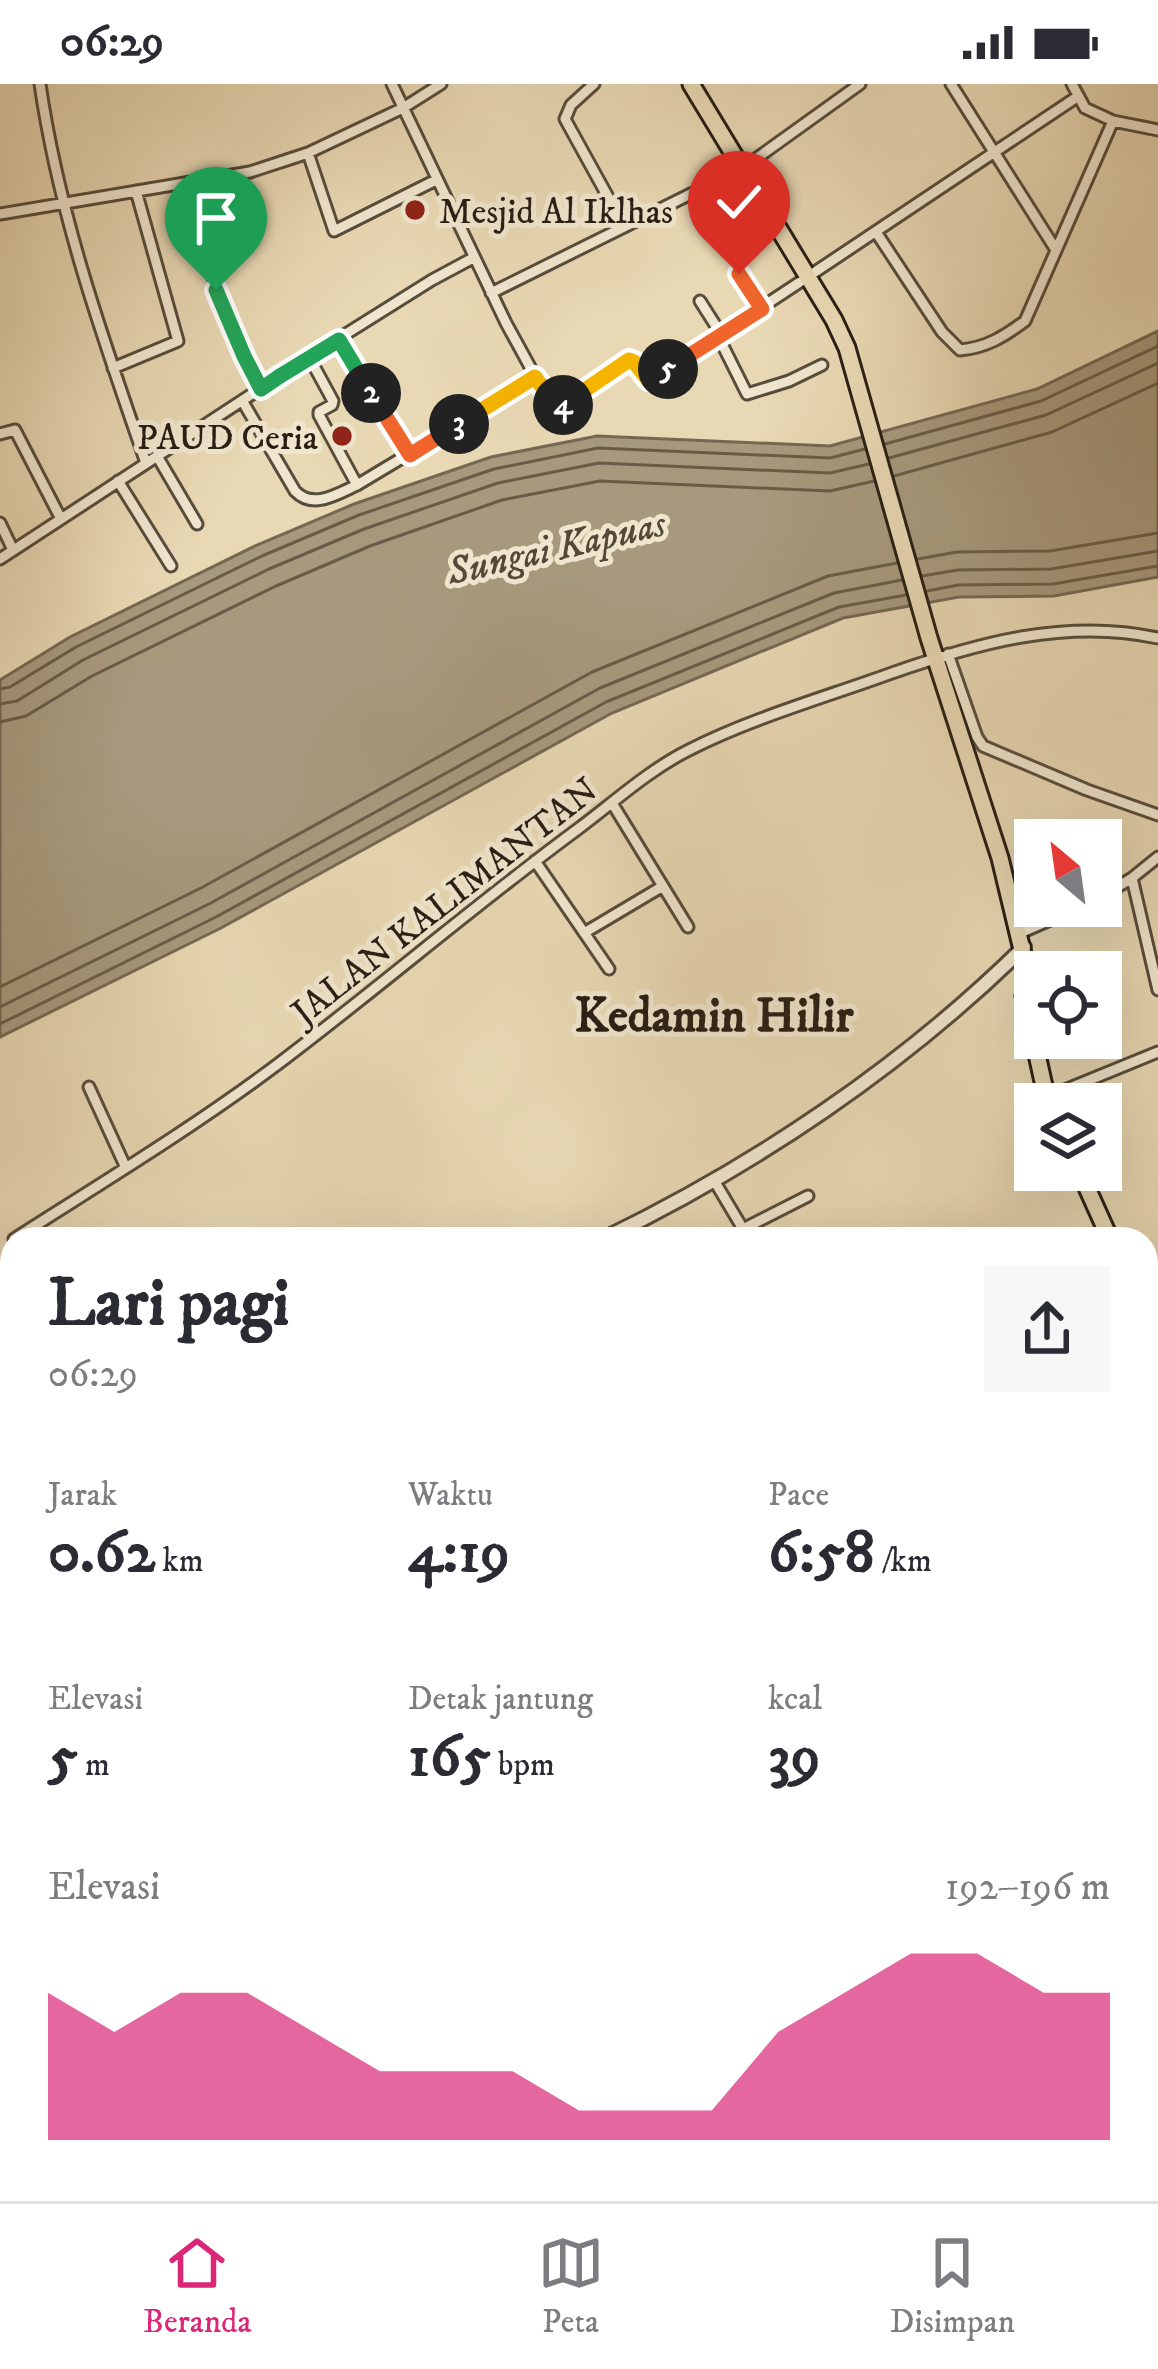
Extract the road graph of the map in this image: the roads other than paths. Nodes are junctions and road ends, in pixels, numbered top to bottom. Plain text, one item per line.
1 (40, 84) edge
2 (392, 84) edge
3 (442, 84) edge
4 (594, 84) edge
5 (691, 84) edge
6 (860, 84) edge
7 (951, 84) edge
8 (1072, 84) edge
9 (1077, 97) junction
10 (403, 108) junction
11 (1113, 121) junction
12 (1158, 130) edge
13 (308, 153) junction
14 (995, 153) junction
15 (743, 167) junction
16 (436, 179) junction
17 (183, 184) junction
18 (136, 191) junction
19 (63, 201) junction
20 (0, 214) edge
21 (624, 226) junction
22 (876, 232) junction
23 (1056, 250) junction
24 (473, 258) junction
25 (814, 272) dead end
26 (739, 274) dead end
27 (800, 282) dead end
28 (491, 292) junction
29 (700, 301) dead end
30 (762, 309) junction
31 (719, 335) junction
32 (339, 340) junction
33 (309, 357) junction
34 (821, 365) dead end
35 (113, 368) junction
36 (535, 377) junction
37 (261, 389) junction
38 (243, 402) junction
39 (0, 434) edge
40 (410, 455) junction
41 (157, 456) junction
42 (146, 463) junction
43 (118, 482) junction
44 (357, 485) junction
45 (62, 519) junction
46 (0, 523) edge
47 (197, 524) dead end
48 (13, 550) junction
49 (0, 560) edge
50 (171, 566) dead end
51 (1158, 638) edge
52 (942, 656) junction
53 (612, 803) junction
54 (1158, 815) edge
55 (1158, 856) edge
56 (535, 861) junction
57 (1132, 878) junction
58 (1122, 884) edge
59 (664, 886) junction
60 (688, 927) dead end
61 (1036, 927) edge
62 (584, 933) junction
63 (1017, 936) junction
64 (1021, 951) edge
65 (609, 969) dead end
66 (1158, 990) edge
67 (1158, 1052) edge
68 (1046, 1083) edge
69 (1092, 1083) edge
70 (88, 1088) dead end
71 (126, 1168) junction
72 (715, 1182) junction
73 (1090, 1191) edge
74 (1097, 1191) edge
75 (808, 1196) dead end
76 (33, 1227) edge
77 (627, 1227) edge
78 (743, 1227) edge
79 (750, 1227) edge
80 (1109, 1227) edge
81 (1110, 1227) edge

1 - 19 street
2 - 10 street
3 - 10 street
4 - 21 street
5 - 15 highway
6 - 15 street
7 - 14 street
8 - 9 street
9 - 11 street
9 - 14 street
10 - 13 street
10 - 16 street
11 - 12 street
11 - 23 street
13 - 16 street
13 - 17 street
14 - 22 street
14 - 23 street
15 - 21 street
15 - 52 highway
16 - 24 street
17 - 18 street
17 - 37 street
18 - 19 street
18 - 35 street
19 - 20 street
19 - 35 street
21 - 28 street
22 - 23 street
22 - 25 street
24 - 28 street
24 - 32 street
26 - 30 street
27 - 30 street
28 - 36 street
29 - 31 street
30 - 31 street
31 - 34 street
31 - 36 street
32 - 33 street
32 - 40 street
33 - 37 street
33 - 44 street
35 - 42 street
36 - 40 street
37 - 38 street
38 - 41 street
38 - 44 street
39 - 45 street
40 - 44 street
41 - 42 street
41 - 47 street
42 - 43 street
43 - 45 street
43 - 50 street
45 - 48 street
46 - 48 street
48 - 49 street
51 - 52 street, JALAN KALIMANTAN
52 - 53 street, JALAN KALIMANTAN
52 - 54 street
52 - 63 highway
53 - 56 street, JALAN KALIMANTAN
53 - 59 street
55 - 57 street
56 - 62 street
56 - 71 street, JALAN KALIMANTAN
57 - 58 street
57 - 66 street
59 - 60 street
59 - 62 street
61 - 63 street
62 - 65 street
63 - 64 highway
63 - 68 highway
63 - 72 street
67 - 69 street
70 - 71 street
71 - 76 street, JALAN KALIMANTAN
72 - 77 street
72 - 78 street
73 - 80 highway
74 - 81 highway
75 - 79 street

